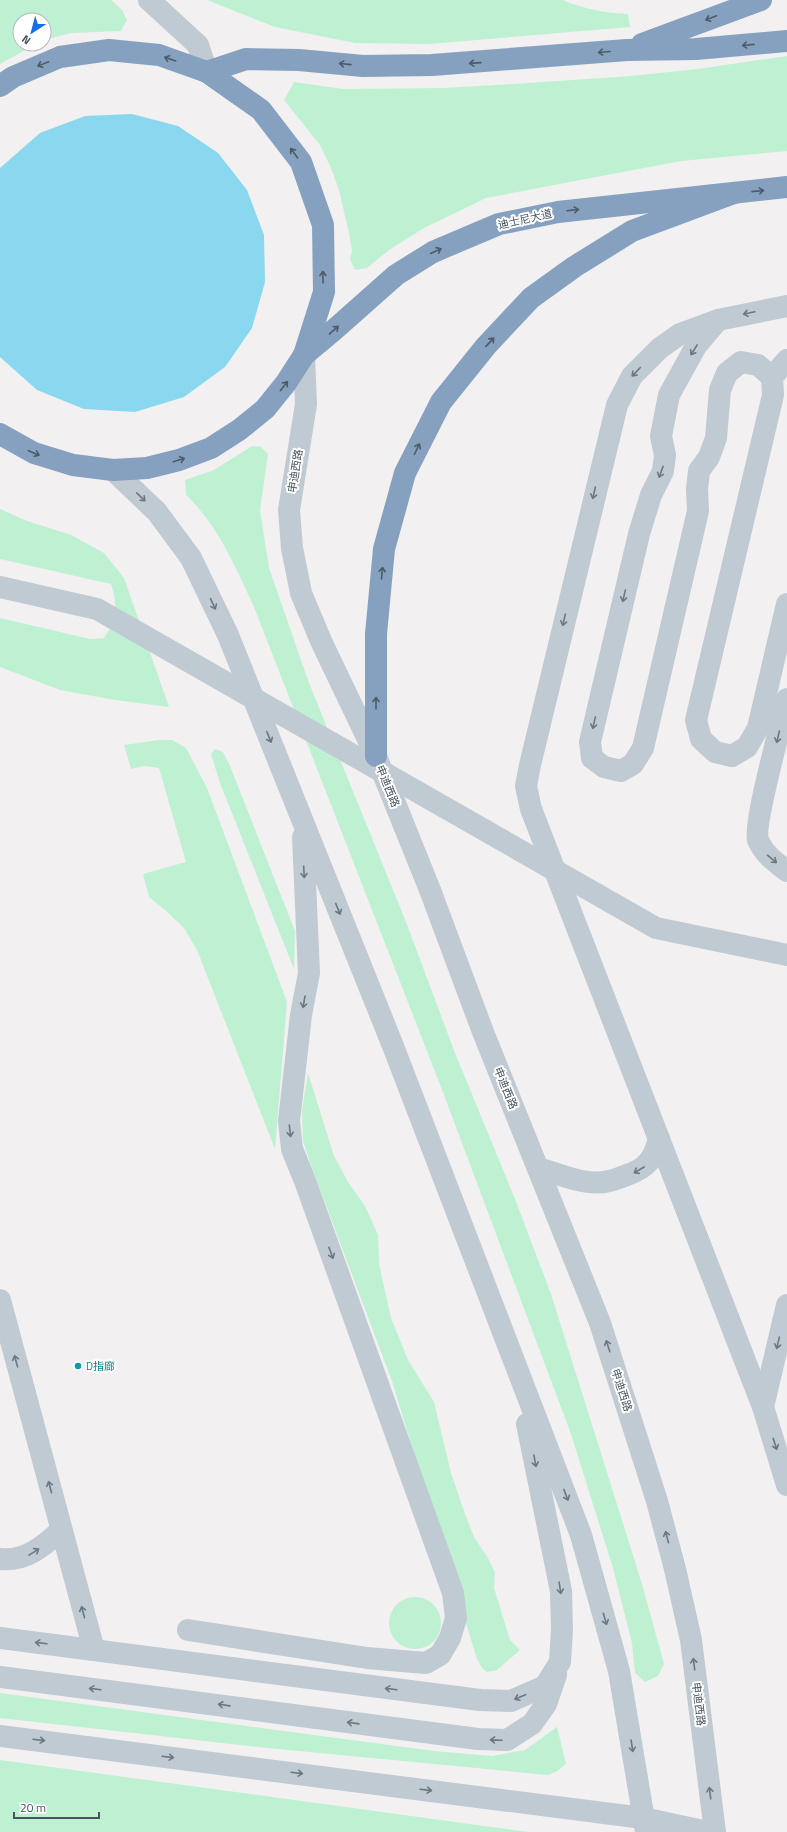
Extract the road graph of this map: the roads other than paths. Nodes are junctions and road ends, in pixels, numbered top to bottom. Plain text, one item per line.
1 (148, 0) edge
2 (761, 0) edge
3 (787, 41) edge
4 (627, 50) junction
5 (207, 72) junction
6 (0, 86) edge
7 (787, 187) edge
8 (734, 193) junction
9 (787, 306) edge
10 (718, 320) junction
11 (304, 355) junction
12 (787, 360) edge
13 (772, 377) junction
14 (0, 434) edge
15 (113, 470) junction
16 (0, 587) edge
17 (787, 604) edge
18 (787, 699) edge
19 (376, 756) junction
20 (302, 819) junction
21 (787, 870) edge
22 (783, 954) edge
23 (659, 1138) junction
24 (538, 1168) junction
25 (0, 1300) edge
26 (787, 1305) edge
27 (516, 1368) junction
28 (763, 1407) junction
29 (787, 1485) edge
30 (61, 1530) junction
31 (0, 1559) edge
32 (188, 1630) dead end
33 (0, 1638) edge
34 (94, 1650) junction
35 (560, 1662) junction
36 (0, 1677) edge
37 (0, 1736) edge
38 (645, 1825) edge
39 (708, 1832) edge
40 (715, 1832) edge

1 - 5 street
2 -> 4 highway
3 -> 4 highway
4 -> 5 highway
5 -> 6 highway
11 -> 5 highway
8 -> 7 highway, 迪士尼大道
11 -> 8 highway, 迪士尼大道
19 -> 8 highway
9 -> 10 street
10 -> 13 street
10 -> 23 street
15 -> 11 highway
11 - 19 street, 申迪西路
12 - 13 street
13 - 17 street
14 -> 15 highway
15 -> 20 street
16 - 22 street
18 -> 21 street
19 - 24 street, 申迪西路
20 -> 27 street
20 -> 32 street
23 -> 24 street
23 - 28 street
40 -> 24 street, 申迪西路
30 -> 25 street
26 -> 28 street
27 -> 35 street
27 -> 38 street
28 -> 29 street
31 -> 30 street
34 -> 30 street
34 -> 33 street
35 -> 34 street
35 -> 36 street
37 -> 38 street
38 - 39 street

